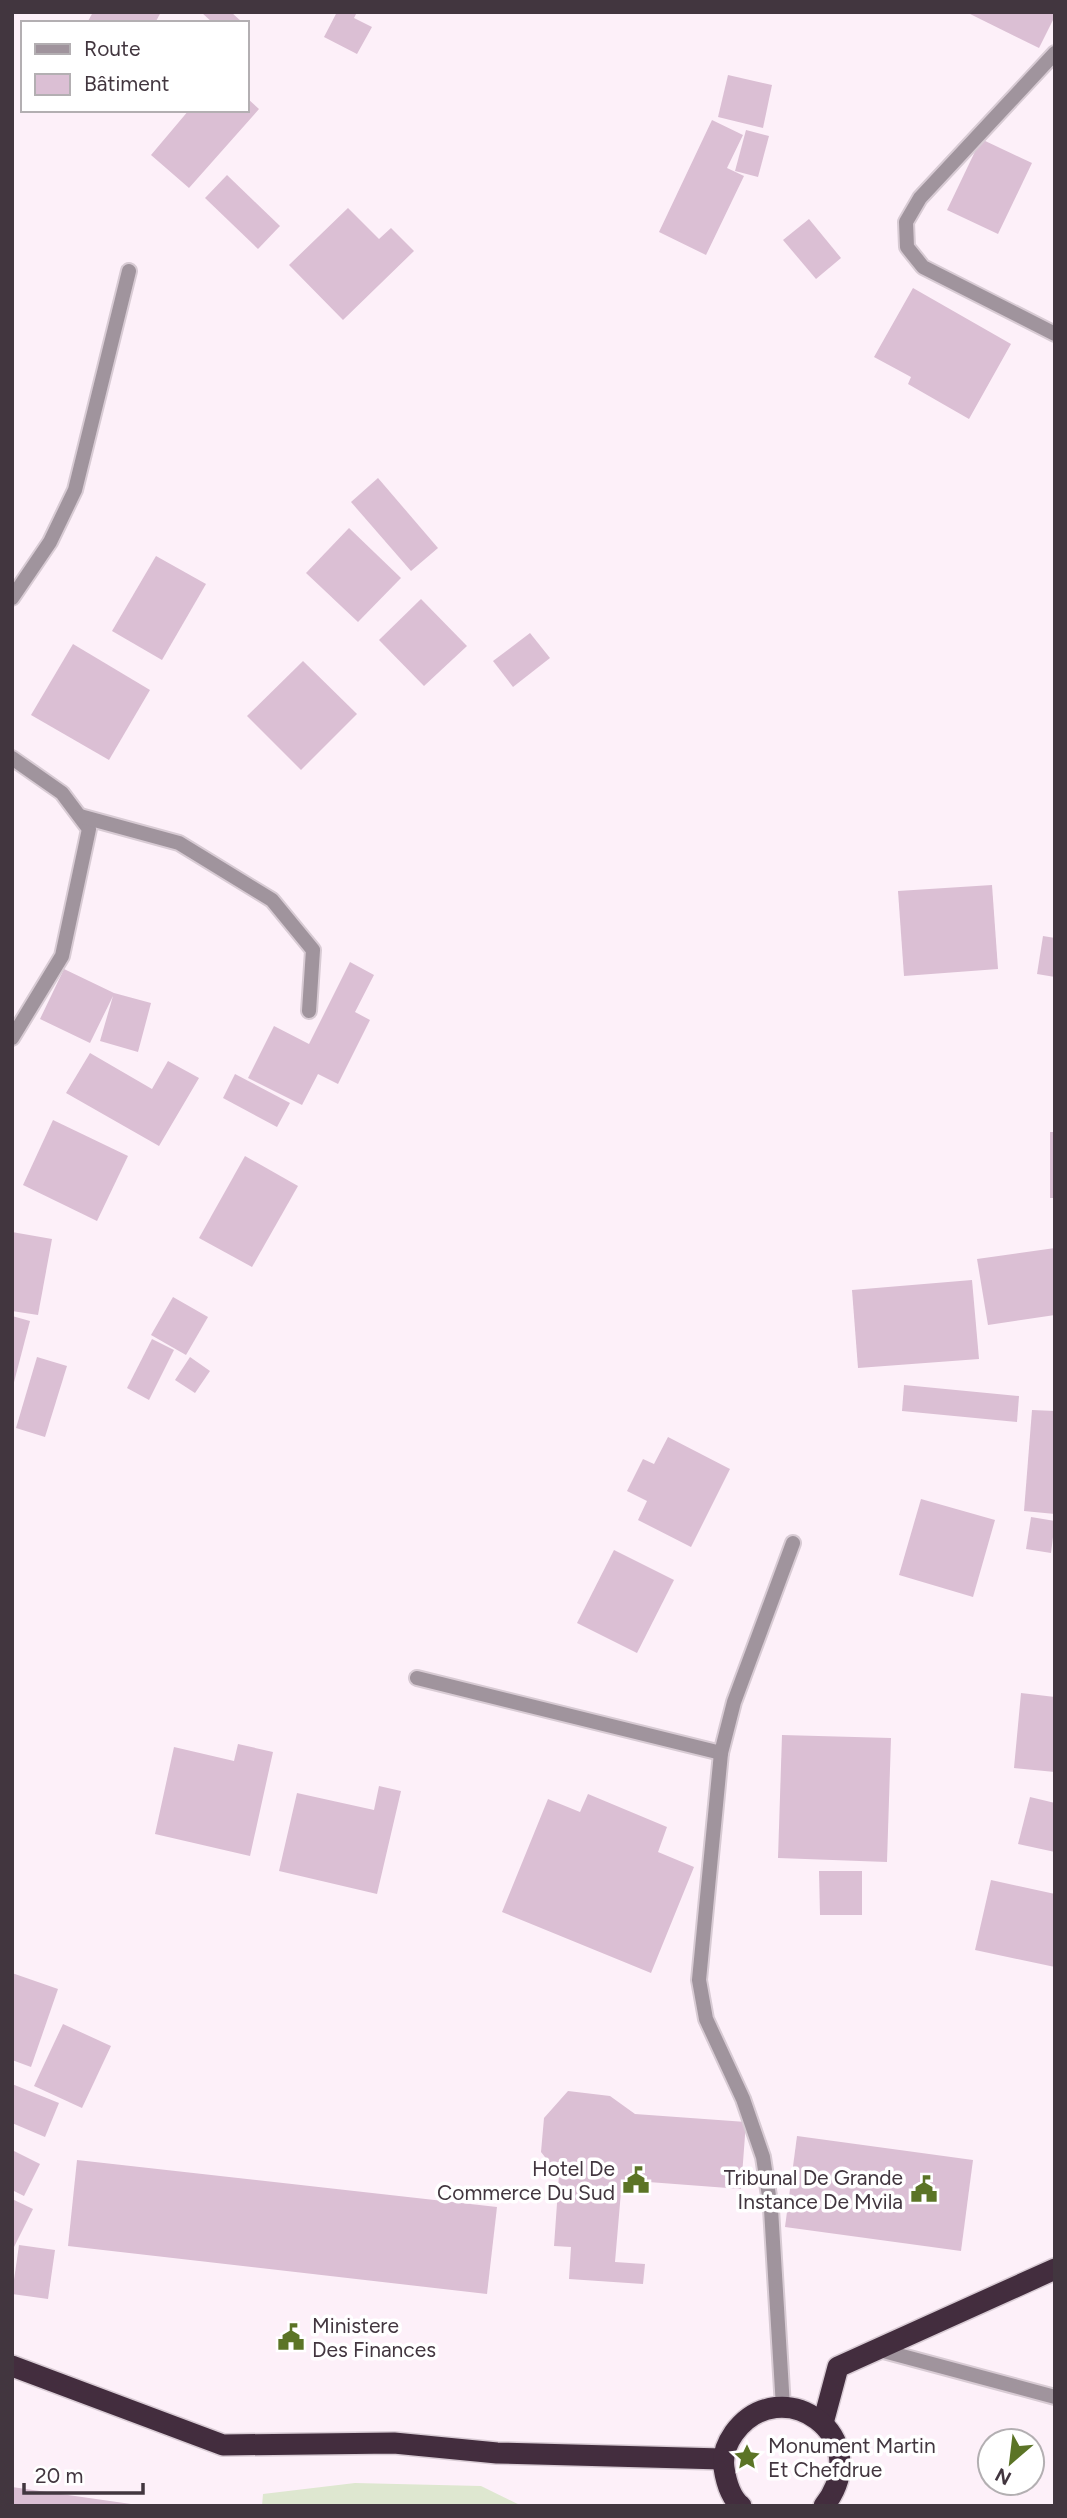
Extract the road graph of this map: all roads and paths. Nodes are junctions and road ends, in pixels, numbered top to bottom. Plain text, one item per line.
1 (1055, 53) edge
2 (130, 271) dead end
3 (1055, 334) edge
4 (12, 598) edge
5 (12, 758) edge
6 (80, 816) junction
7 (309, 1011) dead end
8 (12, 1038) edge
9 (793, 1543) dead end
10 (417, 1678) dead end
11 (721, 1753) junction
12 (1055, 2269) edge
13 (876, 2349) junction
14 (12, 2365) edge
15 (1055, 2398) edge
16 (783, 2407) junction
17 (823, 2423) junction
18 (722, 2459) junction
19 (726, 2482) junction
20 (724, 2506) edge
21 (741, 2506) edge
22 (824, 2506) edge

1 - 3 street
2 - 4 street
5 - 6 street
6 - 7 street
6 - 8 street
9 - 11 street
10 - 11 street
11 - 16 street
12 - 13 highway
13 - 15 street
13 - 17 highway
14 - 18 highway
16 - 17 highway
16 - 18 highway
17 - 22 highway
18 - 19 highway
19 - 20 street
19 - 21 highway

